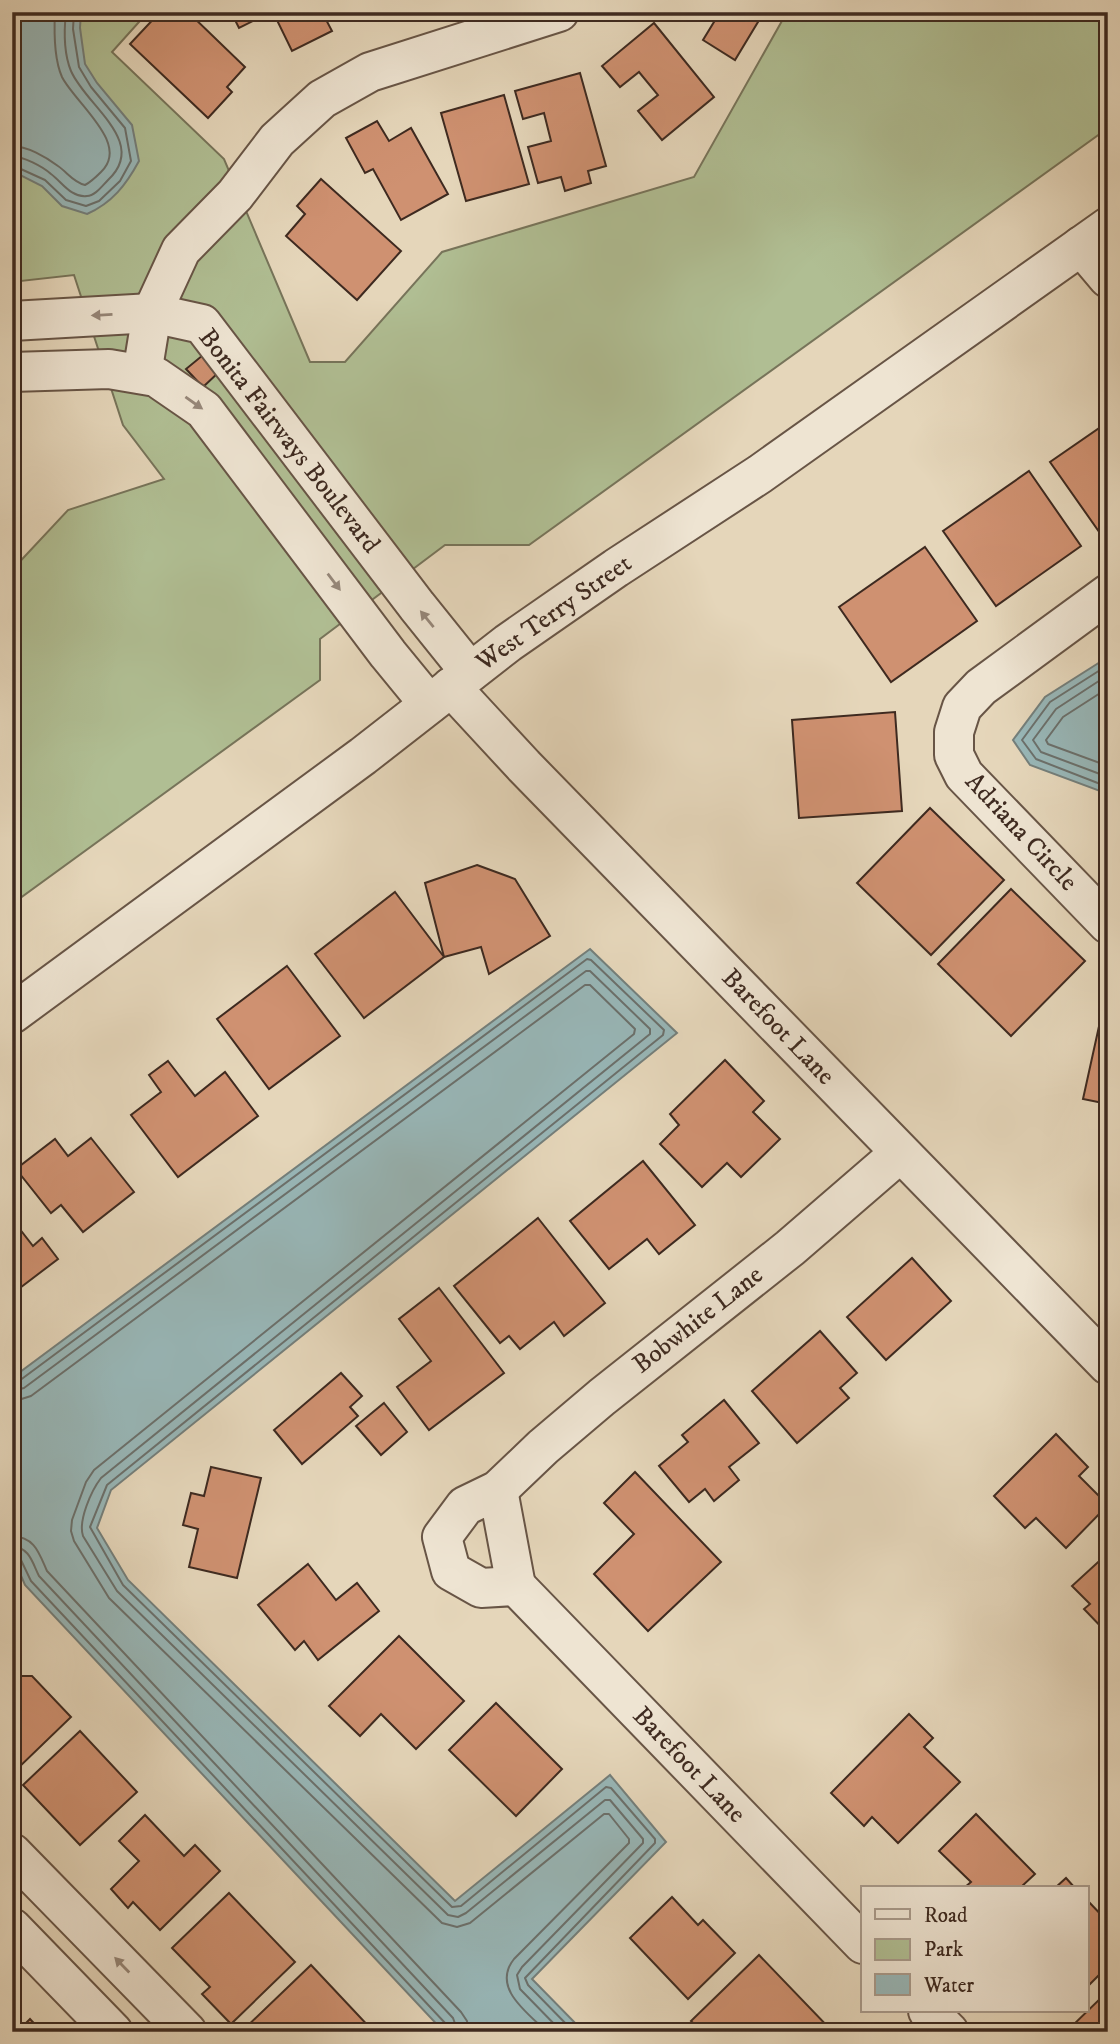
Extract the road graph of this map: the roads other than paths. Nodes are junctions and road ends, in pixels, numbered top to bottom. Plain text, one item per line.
1 (559, 12) edge
2 (1094, 237) edge
3 (1108, 278) edge
4 (152, 313) junction
5 (12, 321) edge
6 (12, 372) edge
7 (142, 374) junction
8 (1108, 594) edge
9 (450, 688) junction
10 (1108, 924) edge
11 (12, 1014) edge
12 (900, 1153) junction
13 (1108, 1365) edge
14 (498, 1490) junction
15 (516, 1586) junction
16 (12, 1853) edge
17 (12, 1928) edge
18 (861, 1942) edge
19 (158, 2003) junction
20 (929, 2012) edge
21 (113, 2032) edge
22 (127, 2032) edge
23 (187, 2032) edge
24 (948, 2032) edge

1 - 4 street
2 - 3 street
2 - 9 street, West Terry Street
4 -> 5 street, Bonita Fairways Boulevard
4 - 7 street
9 -> 4 street, Bonita Fairways Boulevard
6 - 7 street, Bonita Fairways Boulevard
7 -> 9 street, Bonita Fairways Boulevard
8 - 10 street, Adriana Circle
9 - 11 street, West Terry Street
9 - 12 street, Barefoot Lane
12 - 13 street, Barefoot Lane
12 - 14 street, Bobwhite Lane
14 - 15 street
14 - 15 street, Bobwhite Lane
15 - 18 street, Barefoot Lane
19 -> 16 street
17 - 21 street
19 - 22 street
19 - 23 street
20 - 24 street

